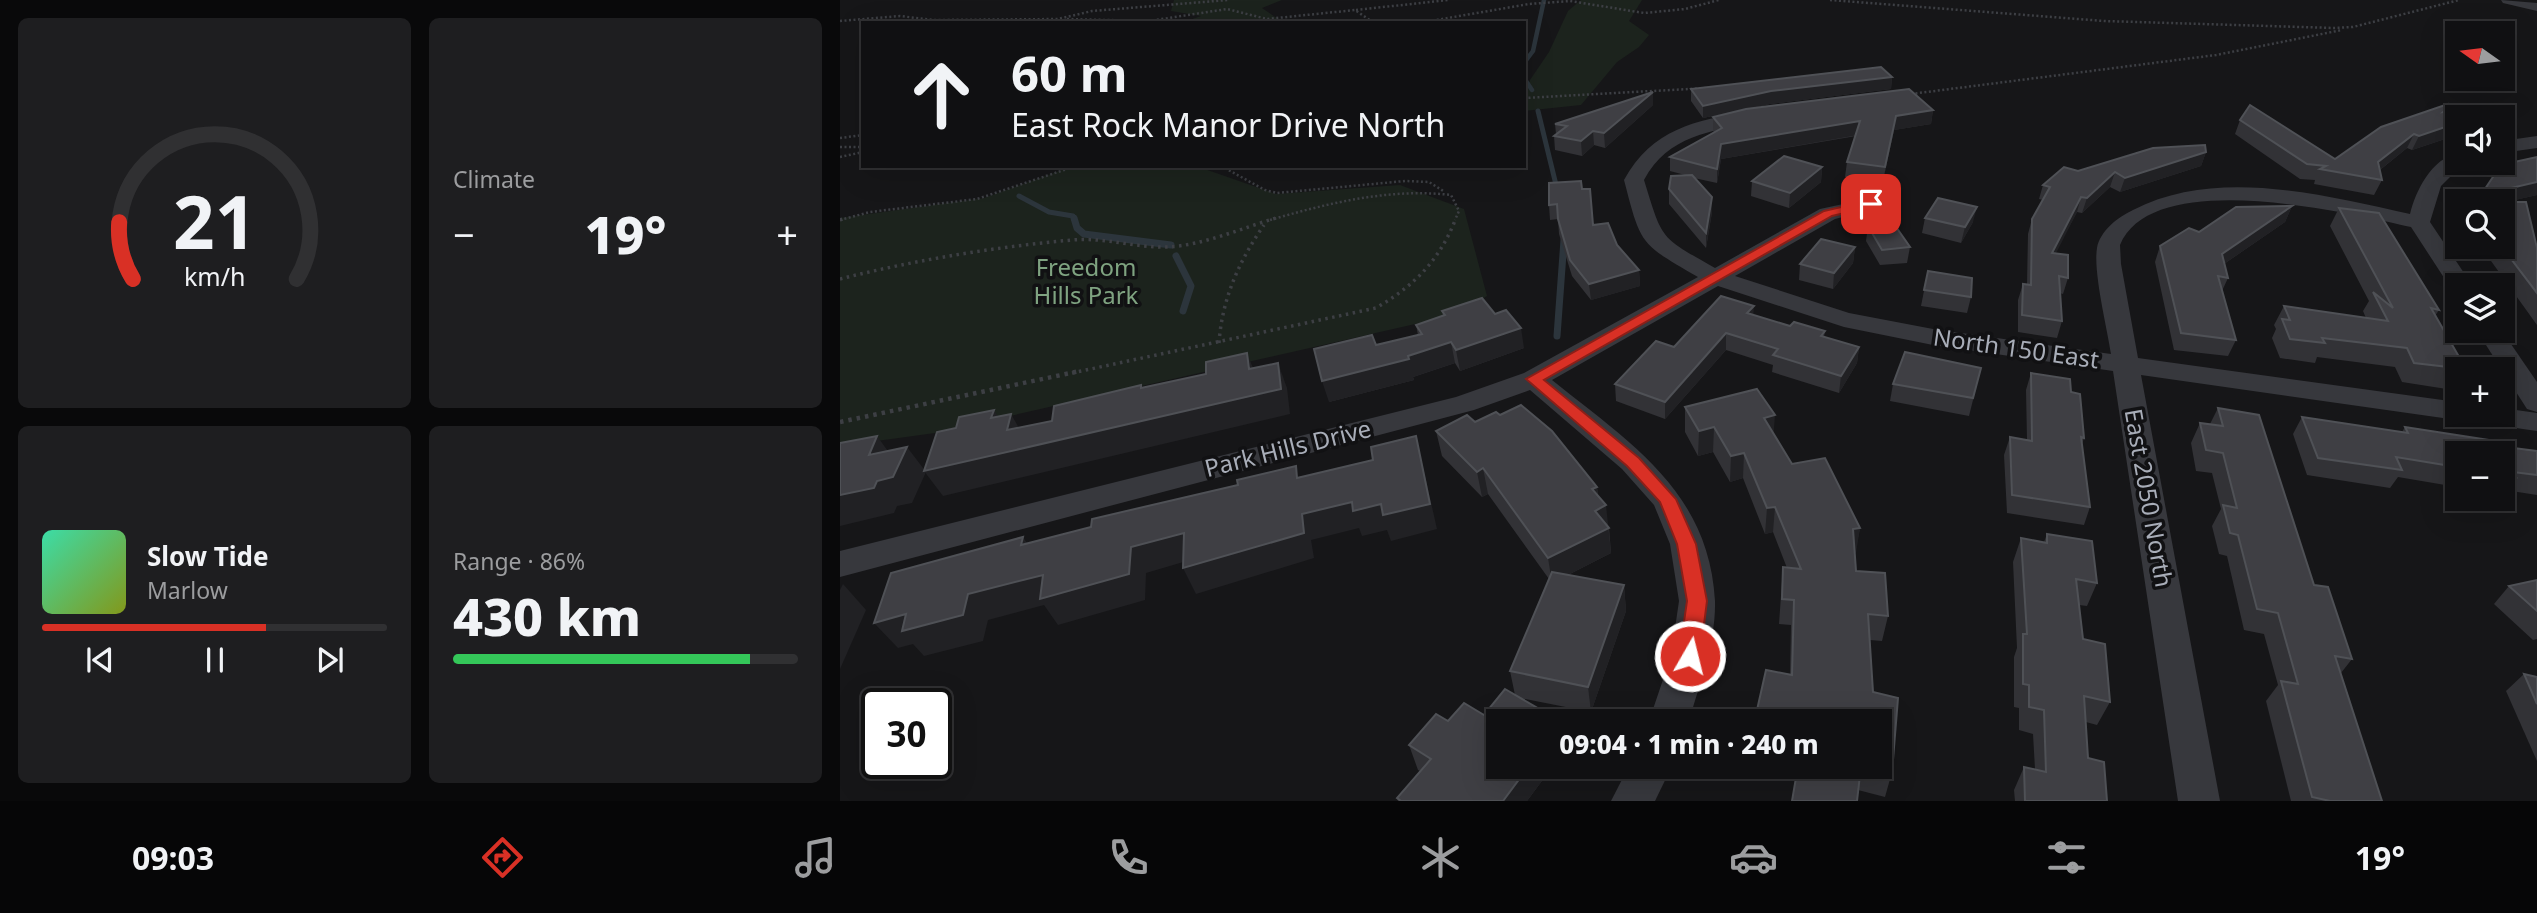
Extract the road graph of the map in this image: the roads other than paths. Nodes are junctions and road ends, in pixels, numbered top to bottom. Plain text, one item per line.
1 (2508, 0) edge
2 (2537, 7) edge
3 (1763, 115) edge
4 (2537, 142) edge
5 (2515, 145) edge
6 (2445, 168) edge
7 (1871, 204) dead end
8 (2419, 222) junction
9 (2452, 273) edge
10 (1715, 277) junction
11 (2498, 343) edge
12 (2125, 364) junction
13 (1534, 379) junction
14 (2537, 403) edge
15 (2445, 409) edge
16 (2515, 419) edge
17 (2537, 422) edge
18 (840, 564) edge
19 (1673, 709) edge
20 (1645, 779) edge
21 (1632, 801) edge
22 (2199, 801) edge

1 - 2 street
3 - 10 street, North 150 East
4 - 5 street
6 - 8 street
7 - 10 street, Park Hills Drive
8 - 9 street
8 - 12 street, East 2050 North
10 - 12 street, North 150 East
10 - 13 street, Park Hills Drive
11 - 14 street
12 - 15 street, North 150 East
12 - 22 street, East 2050 North
13 - 18 street, Park Hills Drive
13 - 19 street
16 - 17 street
20 - 21 street

